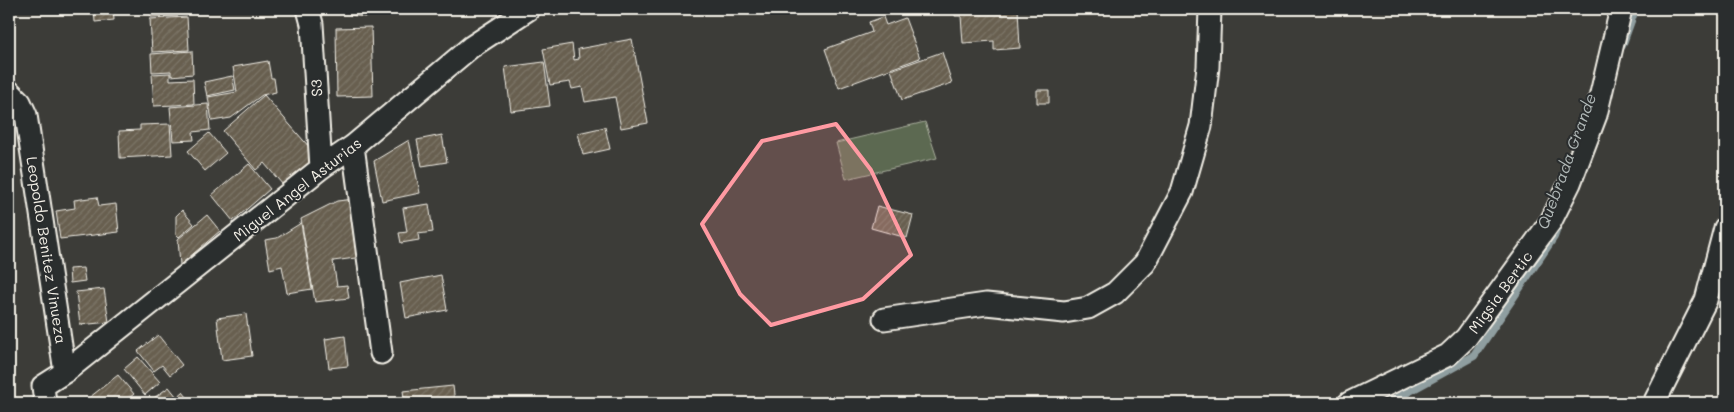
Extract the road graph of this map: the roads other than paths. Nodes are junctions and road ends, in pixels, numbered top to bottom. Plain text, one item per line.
1 (308, 9) edge
2 (1210, 9) edge
3 (1621, 9) edge
4 (526, 10) edge
5 (9, 91) edge
6 (353, 146) junction
7 (321, 168) junction
8 (1725, 228) edge
9 (884, 319) dead end
10 (381, 353) dead end
11 (65, 372) junction
12 (45, 403) edge
13 (1349, 403) edge
14 (1654, 403) edge

1 - 7 street, S3
2 - 9 street
3 - 13 street, Migsia Bertic
4 - 6 street, Miguel Angel Asturias
5 - 11 street, Leopoldo Benitez Vinueza
6 - 7 street, Miguel Angel Asturias
6 - 10 street
7 - 11 street, Miguel Angel Asturias
8 - 14 street
11 - 12 street

